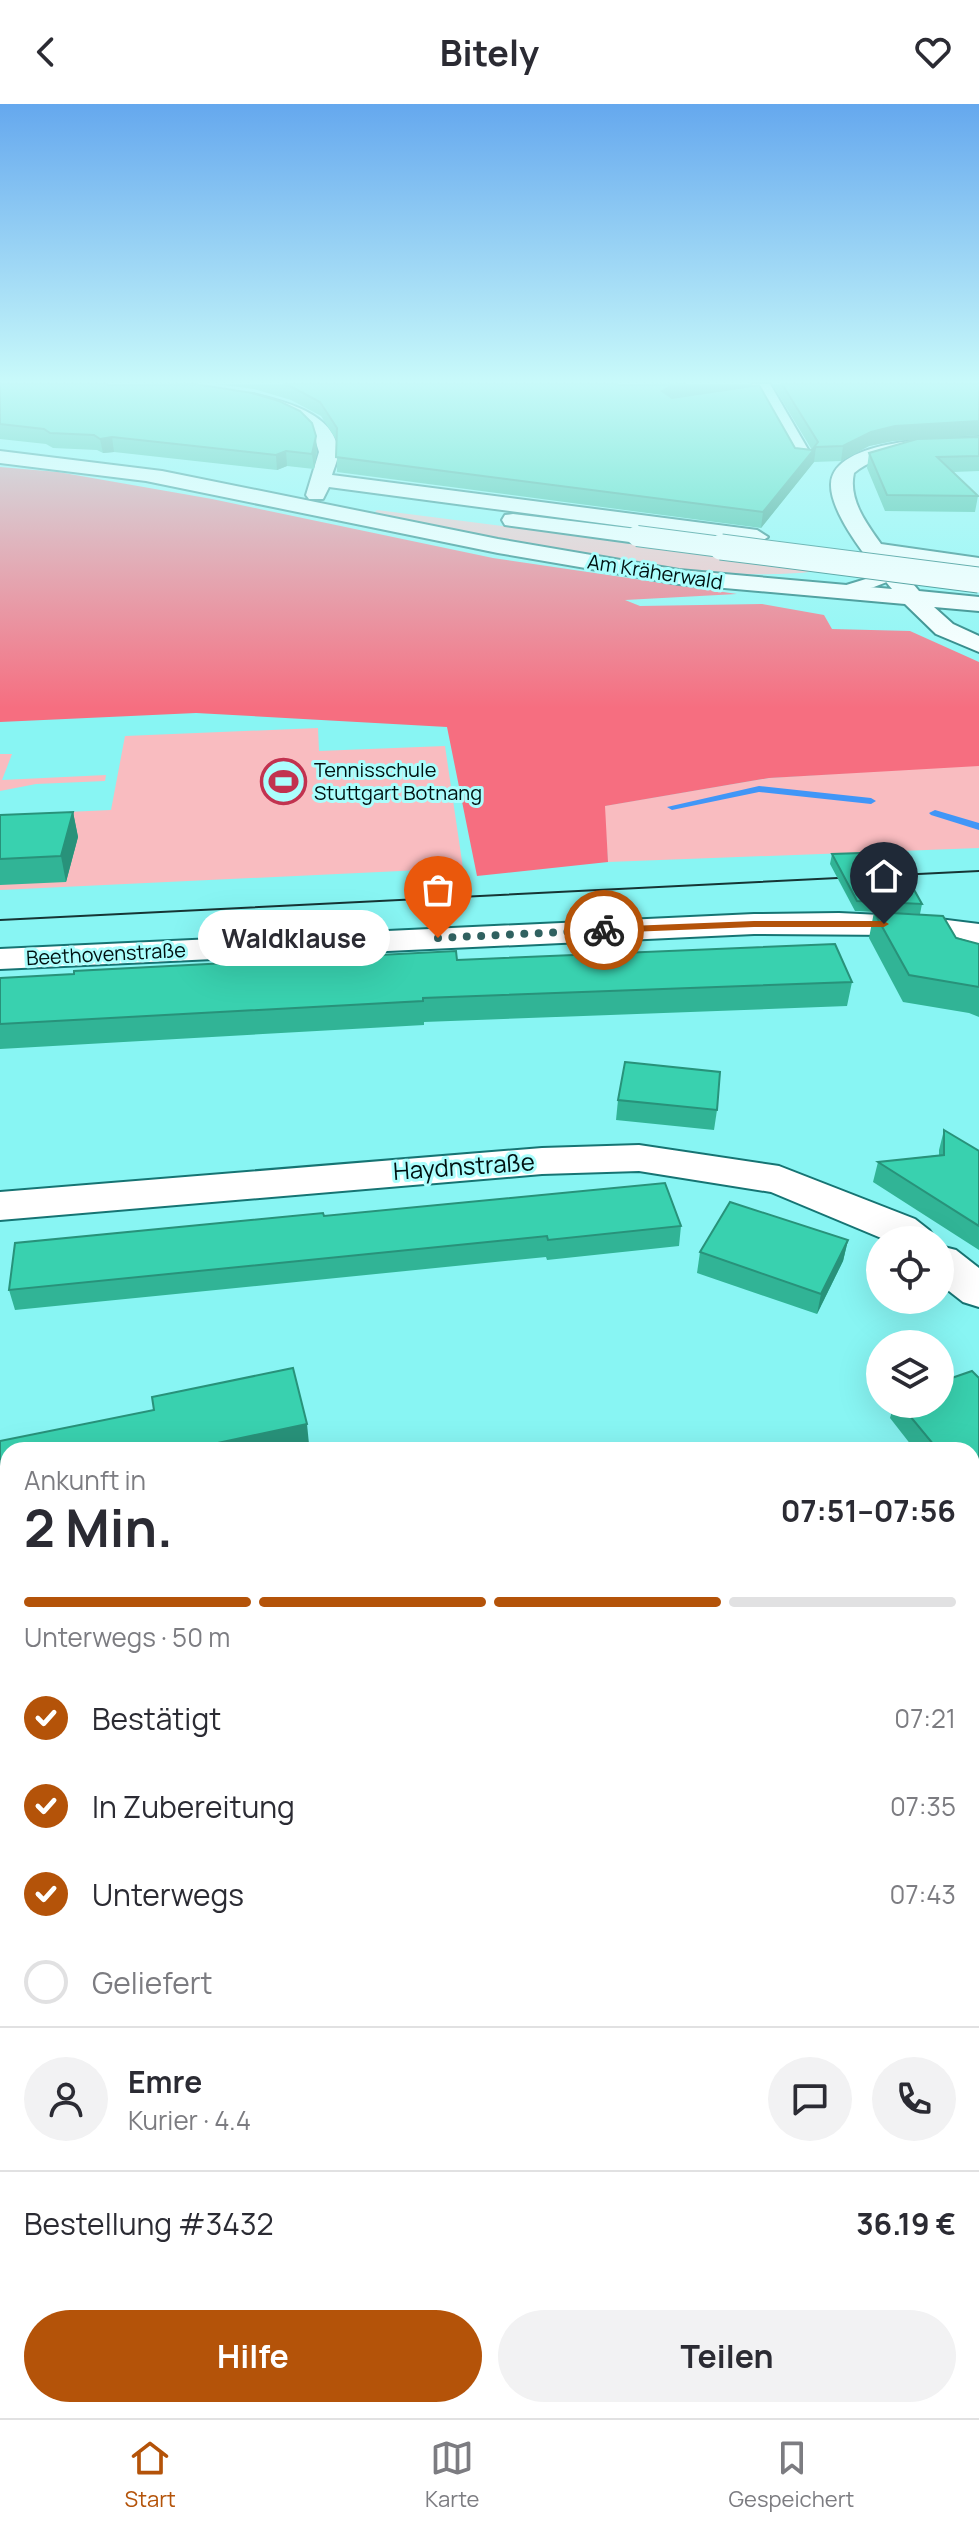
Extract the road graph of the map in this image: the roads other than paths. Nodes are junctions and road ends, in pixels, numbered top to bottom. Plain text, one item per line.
1 (230, 492) edge
2 (318, 492) edge
3 (345, 492) edge
4 (355, 492) edge
5 (841, 492) edge
6 (333, 513) junction
7 (757, 537) edge
8 (874, 550) junction
9 (968, 564) edge
10 (979, 581) edge
11 (902, 586) junction
12 (968, 604) edge
13 (979, 644) edge
14 (979, 934) edge
15 (0, 959) edge
16 (0, 1206) edge
17 (893, 1226) edge
18 (954, 1272) edge
19 (979, 1291) edge

1 - 6 main road, Am Kräherwald
2 - 6 main road
3 - 10 main road, Am Kräherwald, bridge
4 - 7 main road, Am Kräherwald
5 - 8 main road
6 - 11 main road, Am Kräherwald
8 - 9 main road
8 - 11 main road
9 - 11 main road
10 - 12 main road
11 - 12 main road, Am Kräherwald
11 - 13 main road
14 - 15 main road, Beethovenstraße
16 - 17 main road, Haydnstraße
18 - 19 main road

